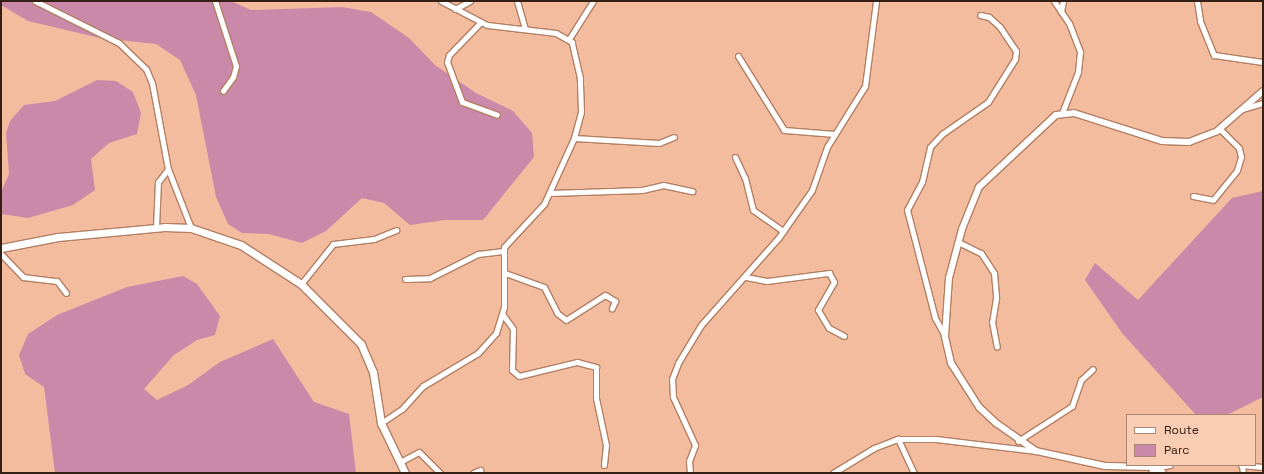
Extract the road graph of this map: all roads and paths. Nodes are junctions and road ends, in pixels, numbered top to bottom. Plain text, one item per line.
1 (35, 1) edge
2 (214, 1) edge
3 (441, 1) edge
4 (470, 1) edge
5 (517, 1) edge
6 (593, 1) edge
7 (876, 1) edge
8 (1054, 1) edge
9 (1063, 1) edge
10 (1197, 1) edge
11 (455, 9) junction
12 (1061, 12) junction
13 (980, 15) dead end
14 (480, 22) junction
15 (525, 29) junction
16 (569, 39) junction
17 (738, 56) dead end
18 (1263, 62) edge
19 (223, 91) dead end
20 (1263, 91) edge
21 (1263, 104) edge
22 (1241, 110) junction
23 (1062, 113) junction
24 (497, 115) dead end
25 (1220, 129) junction
26 (835, 134) junction
27 (574, 138) junction
28 (674, 138) dead end
29 (735, 157) dead end
30 (168, 169) junction
31 (692, 191) dead end
32 (550, 193) junction
33 (1193, 196) dead end
34 (156, 227) junction
35 (191, 228) junction
36 (396, 230) dead end
37 (783, 231) junction
38 (958, 242) junction
39 (1, 248) edge
40 (503, 250) junction
41 (1, 254) edge
42 (505, 273) junction
43 (746, 277) junction
44 (405, 279) dead end
45 (301, 284) junction
46 (66, 293) dead end
47 (612, 308) dead end
48 (503, 315) junction
49 (844, 336) dead end
50 (945, 336) junction
51 (996, 347) dead end
52 (1094, 369) dead end
53 (381, 423) junction
54 (898, 439) junction
55 (1018, 441) junction
56 (1036, 451) junction
57 (400, 462) junction
58 (604, 465) dead end
59 (846, 466) junction
60 (1169, 466) edge
61 (1252, 466) edge
62 (1263, 467) edge
63 (480, 470) dead end
64 (1157, 471) edge
65 (405, 473) edge
66 (440, 473) edge
67 (473, 473) edge
68 (690, 473) edge
69 (833, 473) edge
70 (841, 473) edge
71 (914, 473) edge

1 - 30 street
2 - 19 street
3 - 11 street
4 - 11 street
5 - 15 street
6 - 16 street
7 - 26 street
8 - 12 street
9 - 12 street
10 - 18 street
11 - 14 street
12 - 23 street
13 - 50 street
14 - 15 street
14 - 24 street
15 - 16 street
16 - 27 street
17 - 26 street
20 - 22 street
21 - 22 street
22 - 25 street
23 - 25 street
23 - 38 street
25 - 33 street
26 - 37 street
27 - 28 street
27 - 32 street
29 - 37 street
30 - 34 street
30 - 35 street
31 - 32 street
32 - 40 street
34 - 35 main road
34 - 39 main road
35 - 45 main road
36 - 45 street
37 - 43 street
38 - 50 street
38 - 51 street
40 - 42 street
40 - 44 street
41 - 46 street
42 - 47 street
42 - 48 street
43 - 49 street
43 - 68 street
45 - 53 main road
48 - 53 street
48 - 58 street
50 - 55 street
52 - 55 street
53 - 57 main road
54 - 56 street
54 - 59 street
54 - 71 street
55 - 56 street
56 - 64 street
57 - 65 main road
57 - 66 street
59 - 69 street
59 - 70 street
60 - 64 street
61 - 62 street
63 - 67 street

